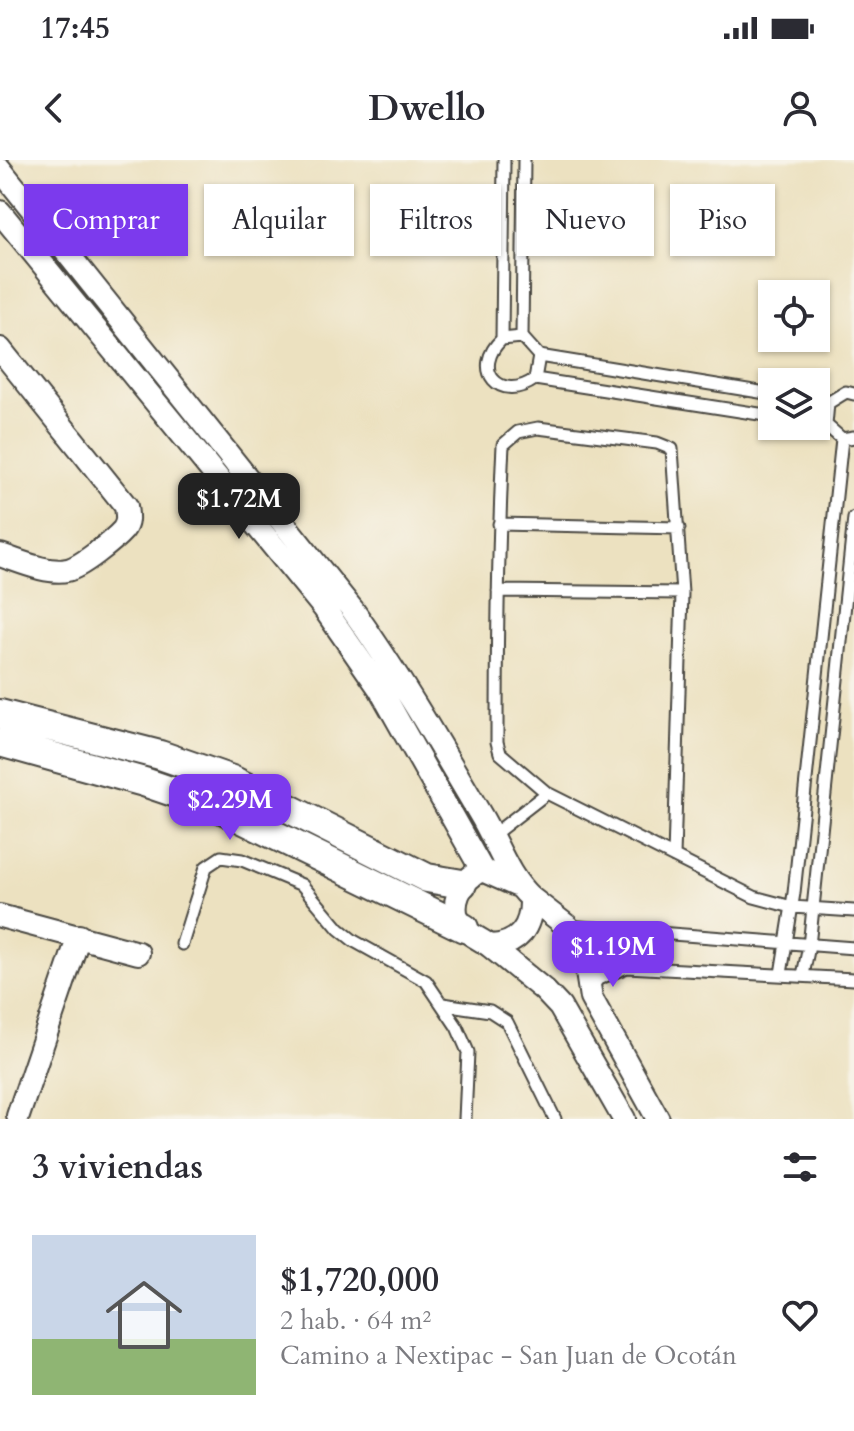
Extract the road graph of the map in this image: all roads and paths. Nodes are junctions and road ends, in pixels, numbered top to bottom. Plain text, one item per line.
1 (504, 160) edge
2 (524, 160) edge
3 (0, 169) edge
4 (0, 212) edge
5 (522, 337) junction
6 (502, 339) junction
7 (0, 349) edge
8 (539, 356) junction
9 (535, 379) junction
10 (758, 392) edge
11 (854, 394) edge
12 (830, 399) edge
13 (758, 414) edge
14 (830, 429) edge
15 (848, 438) edge
16 (854, 518) edge
17 (499, 524) junction
18 (679, 528) junction
19 (0, 555) edge
20 (498, 591) junction
21 (682, 593) junction
22 (397, 673) junction
23 (380, 689) junction
24 (0, 714) edge
25 (17, 737) edge
26 (547, 793) junction
27 (493, 835) junction
28 (674, 857) junction
29 (472, 877) junction
30 (523, 892) junction
31 (792, 907) junction
32 (812, 908) junction
33 (854, 911) edge
34 (0, 916) edge
35 (567, 926) junction
36 (464, 928) junction
37 (79, 936) junction
38 (182, 944) dead end
39 (786, 944) junction
40 (490, 946) junction
41 (809, 946) junction
42 (854, 948) edge
43 (138, 953) dead end
44 (781, 974) junction
45 (803, 975) junction
46 (854, 979) edge
47 (591, 994) junction
48 (443, 1004) junction
49 (560, 1007) junction
50 (13, 1113) edge
51 (465, 1119) edge
52 (555, 1119) edge
53 (624, 1119) edge
54 (658, 1119) edge

1 - 6 lane
2 - 5 lane
3 - 22 street
4 - 23 street
5 - 6 lane
5 - 8 lane
6 - 9 lane
7 - 19 street
8 - 9 lane
8 - 10 lane
9 - 13 lane
11 - 12 lane
14 - 15 lane
15 - 31 lane
16 - 32 lane
17 - 18 lane
17 - 18 lane
17 - 20 lane
18 - 21 lane
20 - 21 lane
20 - 26 lane
21 - 28 lane
22 - 23 street
22 - 27 street
23 - 29 street
24 - 25 street
25 - 29 street
25 - 36 street
26 - 27 lane
26 - 28 lane
27 - 30 street
28 - 31 lane
29 - 30 street
29 - 36 street
30 - 35 street
30 - 40 street
31 - 32 lane
31 - 39 lane
32 - 33 lane
32 - 41 lane
34 - 37 street
35 - 39 lane
35 - 47 street
36 - 40 street
37 - 43 street
37 - 50 street
38 - 48 lane
39 - 41 lane
39 - 44 lane
40 - 49 street
41 - 42 lane
41 - 45 lane
44 - 45 lane
44 - 47 lane
45 - 46 lane
47 - 49 street
47 - 54 street
48 - 51 lane
48 - 52 lane
49 - 53 street

